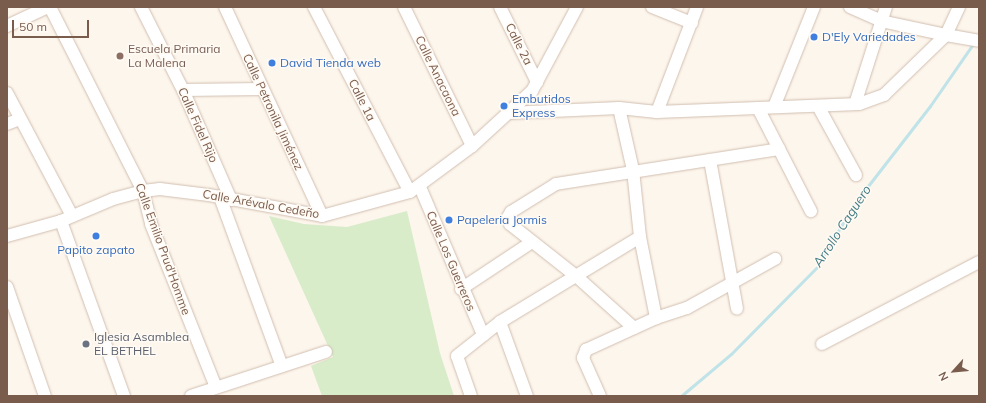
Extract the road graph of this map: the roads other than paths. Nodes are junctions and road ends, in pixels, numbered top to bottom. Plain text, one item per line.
1 (49, 7) edge
2 (141, 7) edge
3 (225, 7) edge
4 (314, 7) edge
5 (404, 7) edge
6 (500, 7) edge
7 (577, 7) edge
8 (652, 7) edge
9 (697, 7) edge
10 (814, 7) edge
11 (850, 7) edge
12 (886, 7) edge
13 (959, 7) edge
14 (881, 21) junction
15 (692, 23) junction
16 (7, 26) edge
17 (946, 35) junction
18 (975, 41) edge
19 (537, 82) junction
20 (262, 89) junction
21 (183, 90) junction
22 (7, 93) edge
23 (855, 104) junction
24 (818, 106) junction
25 (774, 107) junction
26 (619, 108) junction
27 (758, 108) junction
28 (657, 112) junction
29 (508, 114) junction
30 (20, 119) junction
31 (7, 124) edge
32 (472, 146) junction
33 (779, 149) junction
34 (710, 160) junction
35 (633, 170) junction
36 (856, 175) dead end
37 (415, 190) junction
38 (142, 191) junction
39 (226, 199) junction
40 (811, 211) dead end
41 (322, 216) junction
42 (66, 218) junction
43 (7, 236) edge
44 (640, 237) junction
45 (532, 242) junction
46 (775, 259) dead end
47 (979, 262) edge
48 (576, 276) junction
49 (732, 283) junction
50 (7, 288) edge
51 (461, 289) junction
52 (737, 309) dead end
53 (656, 318) junction
54 (500, 322) junction
55 (634, 328) junction
56 (483, 335) junction
57 (822, 344) dead end
58 (326, 352) dead end
59 (282, 366) junction
60 (216, 387) junction
61 (45, 396) edge
62 (124, 396) edge
63 (191, 396) edge
64 (471, 396) edge
65 (528, 396) edge
66 (600, 396) edge

1 - 16 street
1 - 38 street, Calle Emilio Prud'Homme
2 - 21 street, Calle Fidel Rijo
3 - 20 street, Calle Petronila Jiménez
4 - 37 street, Calle 1a
5 - 32 street, Calle Anacaona
6 - 19 street, Calle 2a
7 - 19 street, Calle Arévalo Cedeño
8 - 15 street
9 - 15 street
10 - 25 street
11 - 14 street
12 - 14 street
13 - 17 street
14 - 17 street
14 - 23 street
15 - 28 street
17 - 18 street
17 - 23 street
19 - 29 street, Calle Arévalo Cedeño
20 - 21 street
20 - 41 street, Calle Petronila Jiménez
21 - 39 street, Calle Fidel Rijo
22 - 30 street
23 - 24 street
24 - 25 street
24 - 36 street
25 - 27 street
26 - 28 street
26 - 29 street
26 - 35 street
27 - 28 street
27 - 33 street
29 - 32 street, Calle Arévalo Cedeño
30 - 31 street
30 - 42 street
32 - 37 street, Calle Arévalo Cedeño
33 - 34 street
33 - 40 street
34 - 35 street
34 - 49 street
35 - 44 street
35 - 45 street
37 - 41 street, Calle Arévalo Cedeño
37 - 51 street, Calle Los Guerreros
38 - 39 street, Calle Arévalo Cedeño
38 - 42 street, Calle Arévalo Cedeño
38 - 60 street, Calle Emilio Prud'Homme
39 - 41 street, Calle Arévalo Cedeño
39 - 59 street, Calle Fidel Rijo
42 - 43 street, Calle Arévalo Cedeño
42 - 62 street
44 - 48 street
44 - 53 street
45 - 48 street
45 - 51 street
46 - 49 street
47 - 57 street
48 - 54 street
48 - 55 street
49 - 52 street
49 - 53 street
50 - 61 street
51 - 56 street, Calle Los Guerreros
53 - 55 street
54 - 56 street
54 - 65 street
55 - 66 street
56 - 64 street
58 - 59 street
59 - 60 street
60 - 63 street

